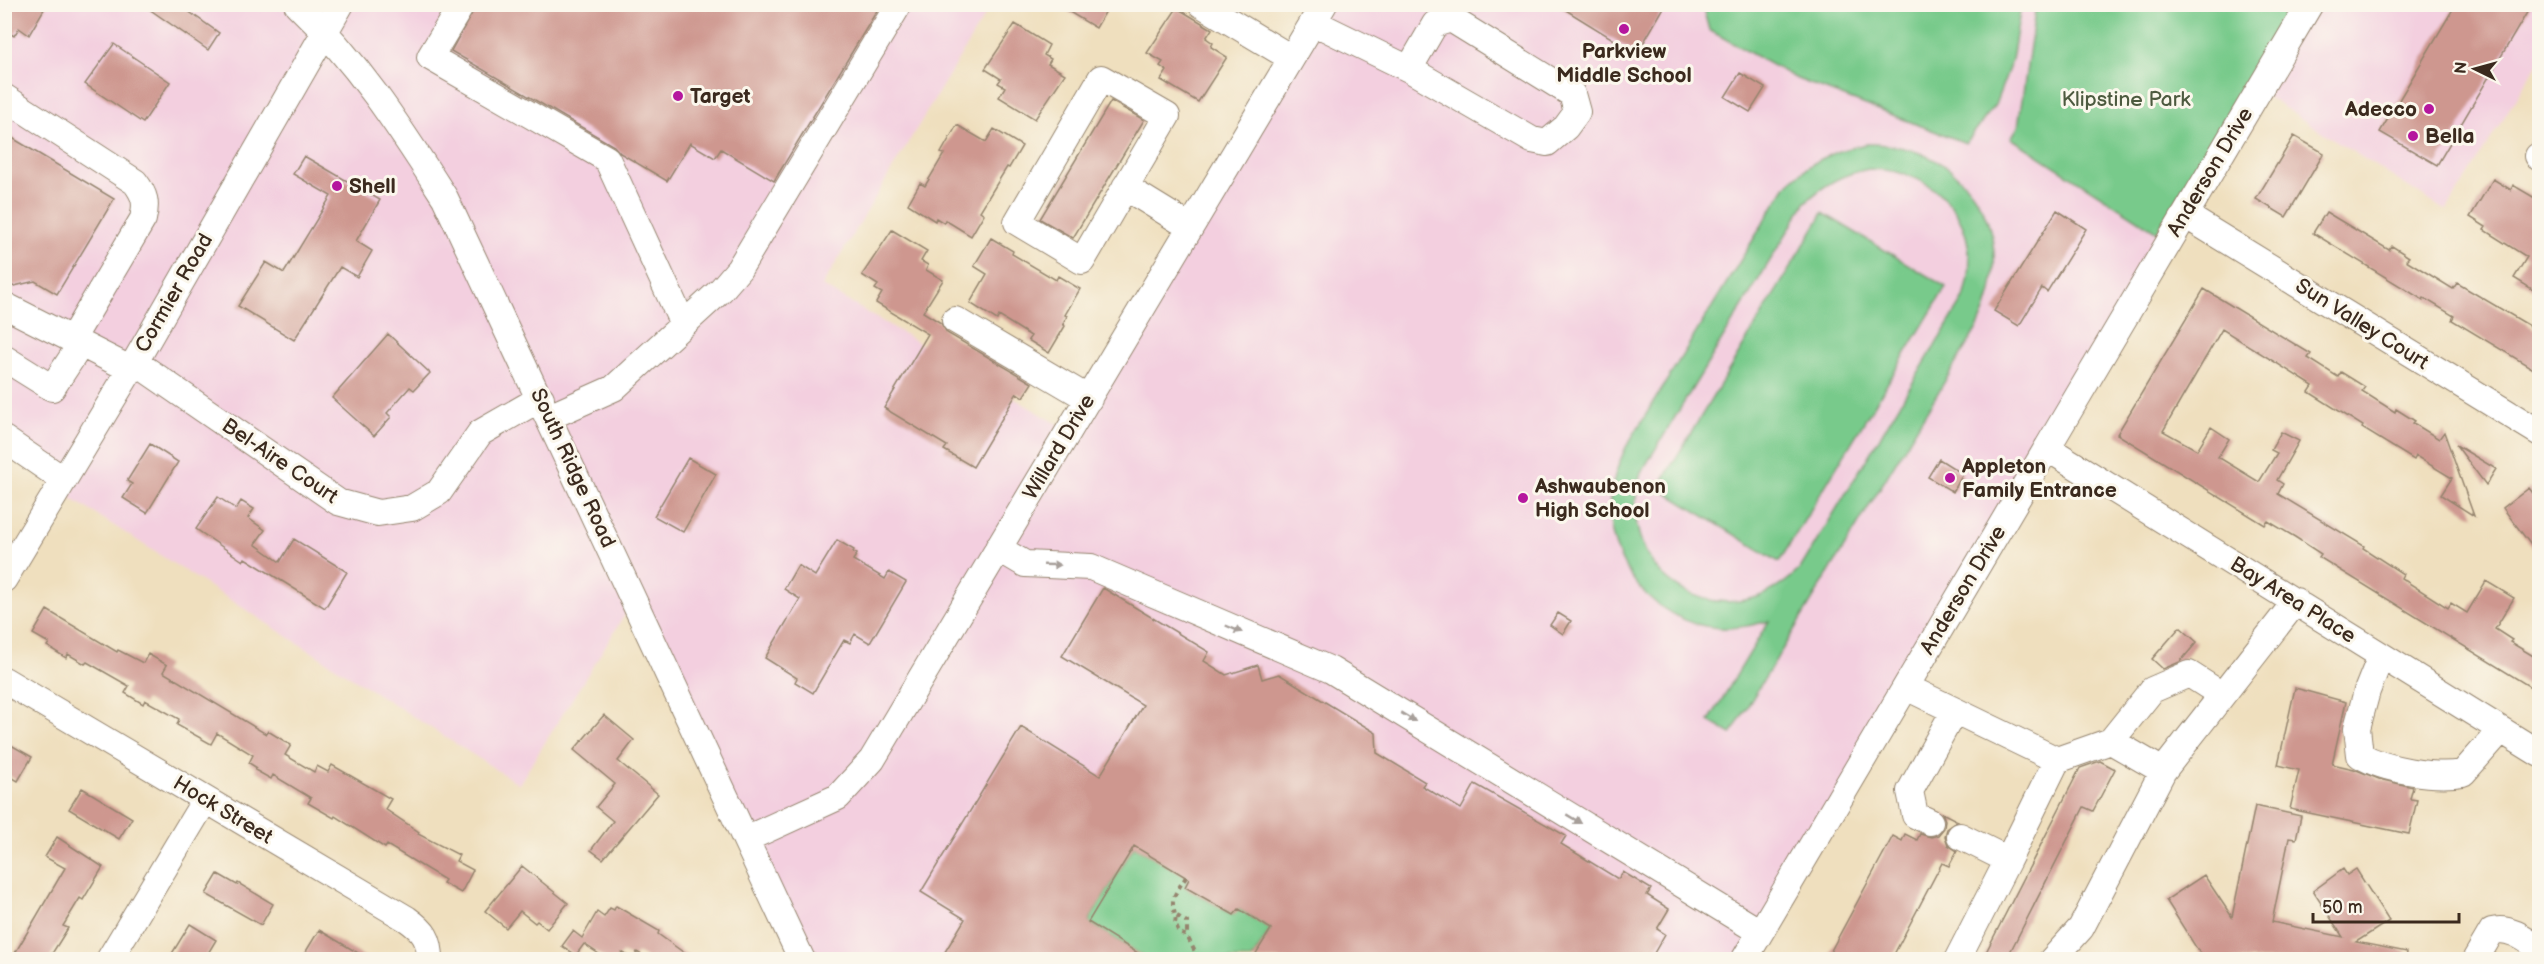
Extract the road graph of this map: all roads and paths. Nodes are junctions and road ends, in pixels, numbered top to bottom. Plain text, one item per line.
1 (297, 4) edge
2 (341, 4) edge
3 (462, 4) edge
4 (899, 4) edge
5 (1200, 4) edge
6 (2310, 4) edge
7 (1316, 11) edge
8 (325, 30) junction
9 (1291, 58) junction
10 (1409, 69) junction
11 (4, 97) edge
12 (1125, 187) junction
13 (2185, 215) junction
14 (1190, 227) junction
15 (4, 304) edge
16 (955, 320) dead end
17 (683, 324) junction
18 (77, 342) junction
19 (4, 358) edge
20 (132, 366) junction
21 (1089, 399) junction
22 (545, 407) junction
23 (2540, 433) edge
24 (4, 439) edge
25 (2047, 448) junction
26 (64, 480) junction
27 (998, 548) junction
28 (4, 579) edge
29 (2296, 601) junction
30 (2381, 656) junction
31 (4, 680) edge
32 (1906, 687) junction
33 (2222, 695) junction
34 (1954, 711) junction
35 (2501, 730) junction
36 (2111, 741) junction
37 (2540, 754) edge
38 (2057, 760) junction
39 (2163, 771) junction
40 (205, 800) junction
41 (1930, 822) dead end
42 (1960, 836) dead end
43 (746, 839) junction
44 (2008, 860) junction
45 (1186, 877) dead end
46 (1177, 916) junction
47 (1760, 932) junction
48 (1187, 936) junction
49 (2540, 949) edge
50 (430, 954) edge
51 (109, 960) edge
52 (802, 960) edge
53 (1200, 960) edge
54 (1744, 960) edge
55 (1957, 960) edge
56 (2052, 960) edge
57 (2475, 960) edge

1 - 8 street, South Ridge Road
2 - 8 street, Cormier Road
3 - 17 street
4 - 17 street, Bel-Aire Court
5 - 9 street
6 - 13 street, Anderson Drive
7 - 9 street, Willard Drive
7 - 10 street
8 - 20 street, Cormier Road
8 - 22 street, South Ridge Road
9 - 14 street, Willard Drive
10 - 10 street
11 - 18 street
12 - 12 street
12 - 14 street
13 - 23 street, Sun Valley Court
13 - 25 street, Anderson Drive
14 - 21 street, Willard Drive
15 - 18 street, Bel-Aire Court
16 - 21 street
17 - 22 street, Bel-Aire Court
18 - 19 street
18 - 20 street, Bel-Aire Court
20 - 22 street, Bel-Aire Court
20 - 26 street, Cormier Road
21 - 27 street, Willard Drive
22 - 43 street, South Ridge Road
24 - 26 street
25 - 29 street, Bay Area Place
25 - 32 street, Anderson Drive
26 - 28 street, Cormier Road
27 - 43 street, Willard Drive
27 -> 47 street
29 - 30 street, Bay Area Place
29 - 33 street
30 - 35 street, Bay Area Place
30 - 35 street
31 - 40 street, Hock Street
32 - 34 street
32 - 47 street, Anderson Drive
33 - 36 street
33 - 39 street
34 - 38 street
34 - 41 street
35 - 37 street, Bay Area Place
36 - 38 street
36 - 39 street
38 - 44 street
39 - 56 street
40 - 50 street, Hock Street
40 - 51 street
42 - 44 street
43 - 52 street, South Ridge Road
44 - 55 street
45 - 46 path
46 - 48 path
46 - 48 path
47 - 54 street, Anderson Drive
48 - 53 path
49 - 57 street

